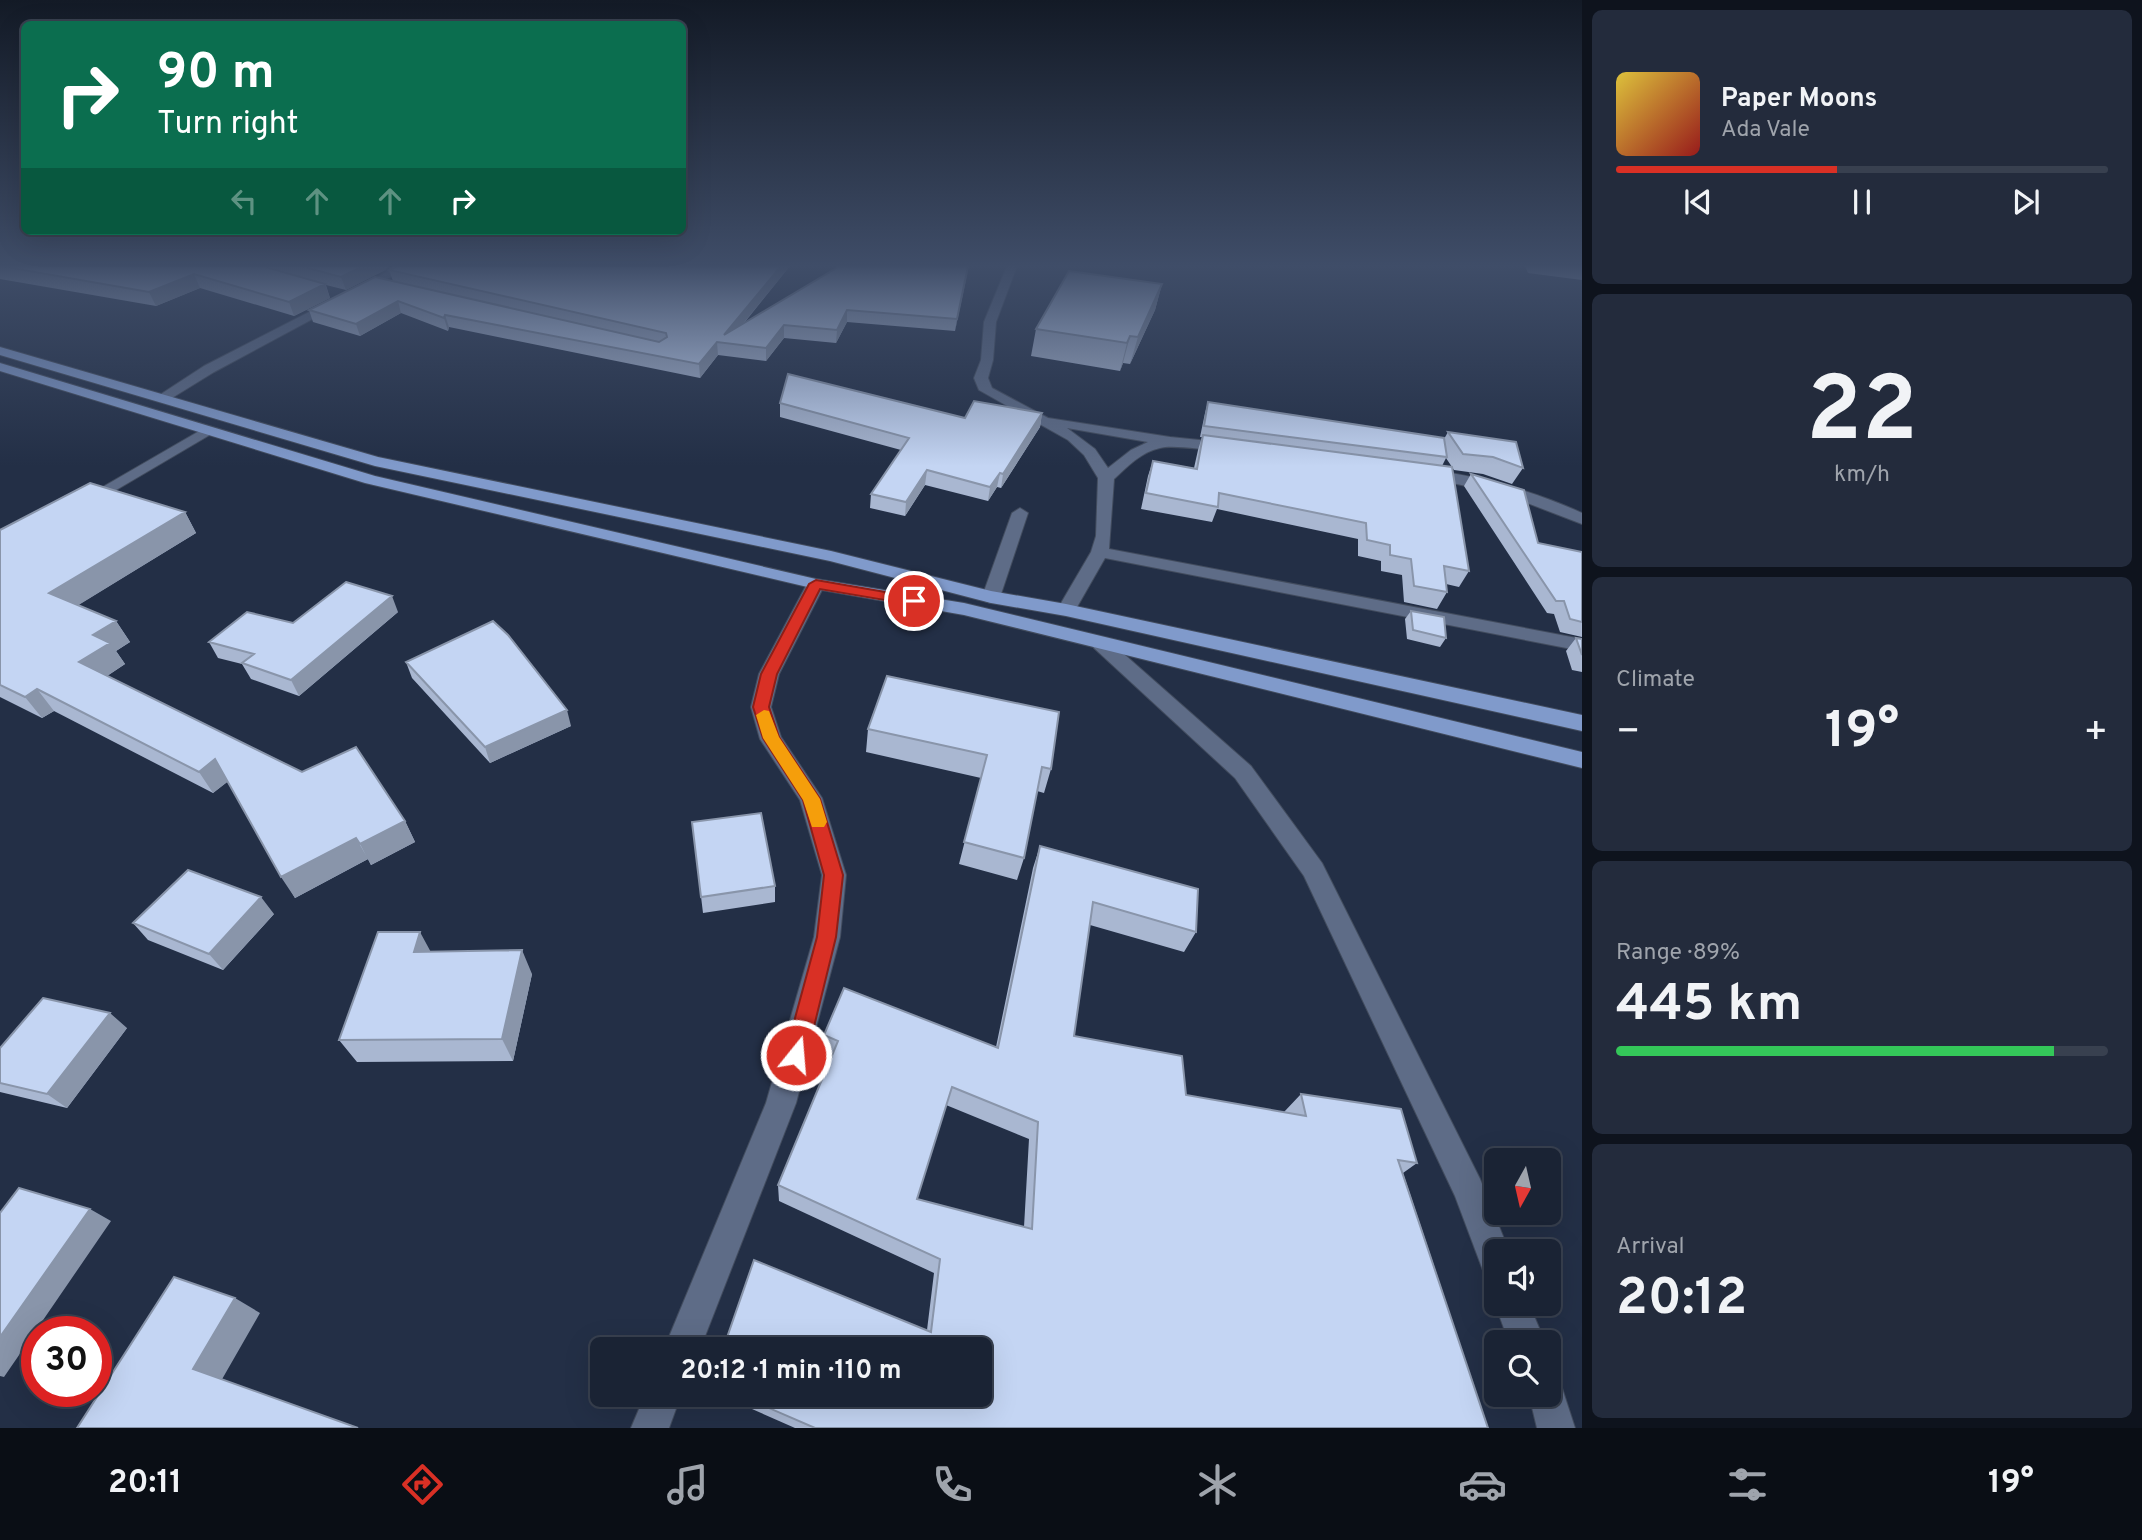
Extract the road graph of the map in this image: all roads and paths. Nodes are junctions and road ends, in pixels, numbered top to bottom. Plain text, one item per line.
1 (274, 333) edge
2 (989, 333) edge
3 (0, 351) edge
4 (0, 367) edge
5 (162, 398) junction
6 (1046, 420) junction
7 (208, 430) junction
8 (1174, 442) junction
9 (1247, 449) edge
10 (1405, 471) edge
11 (1106, 478) junction
12 (65, 513) edge
13 (1020, 513) dead end
14 (1582, 519) edge
15 (1100, 552) junction
16 (816, 584) junction
17 (991, 597) junction
18 (1066, 610) junction
19 (1101, 644) junction
20 (1582, 645) edge
21 (1582, 723) edge
22 (1582, 760) edge
23 (1488, 1239) edge
24 (687, 1337) edge
25 (658, 1407) edge
26 (1550, 1407) edge
27 (650, 1428) edge
28 (1556, 1428) edge

1 - 5 street
2 - 6 street
3 - 5 main road
4 - 7 main road
5 - 17 main road
6 - 8 street
6 - 11 street
7 - 12 street
7 - 16 main road
8 - 9 street
8 - 11 street
10 - 14 street
11 - 15 street
13 - 17 street
15 - 18 street
15 - 20 street
16 - 19 main road
16 - 24 street
17 - 18 main road
18 - 21 main road
19 - 22 main road
19 - 23 street
25 - 27 street
26 - 28 street

